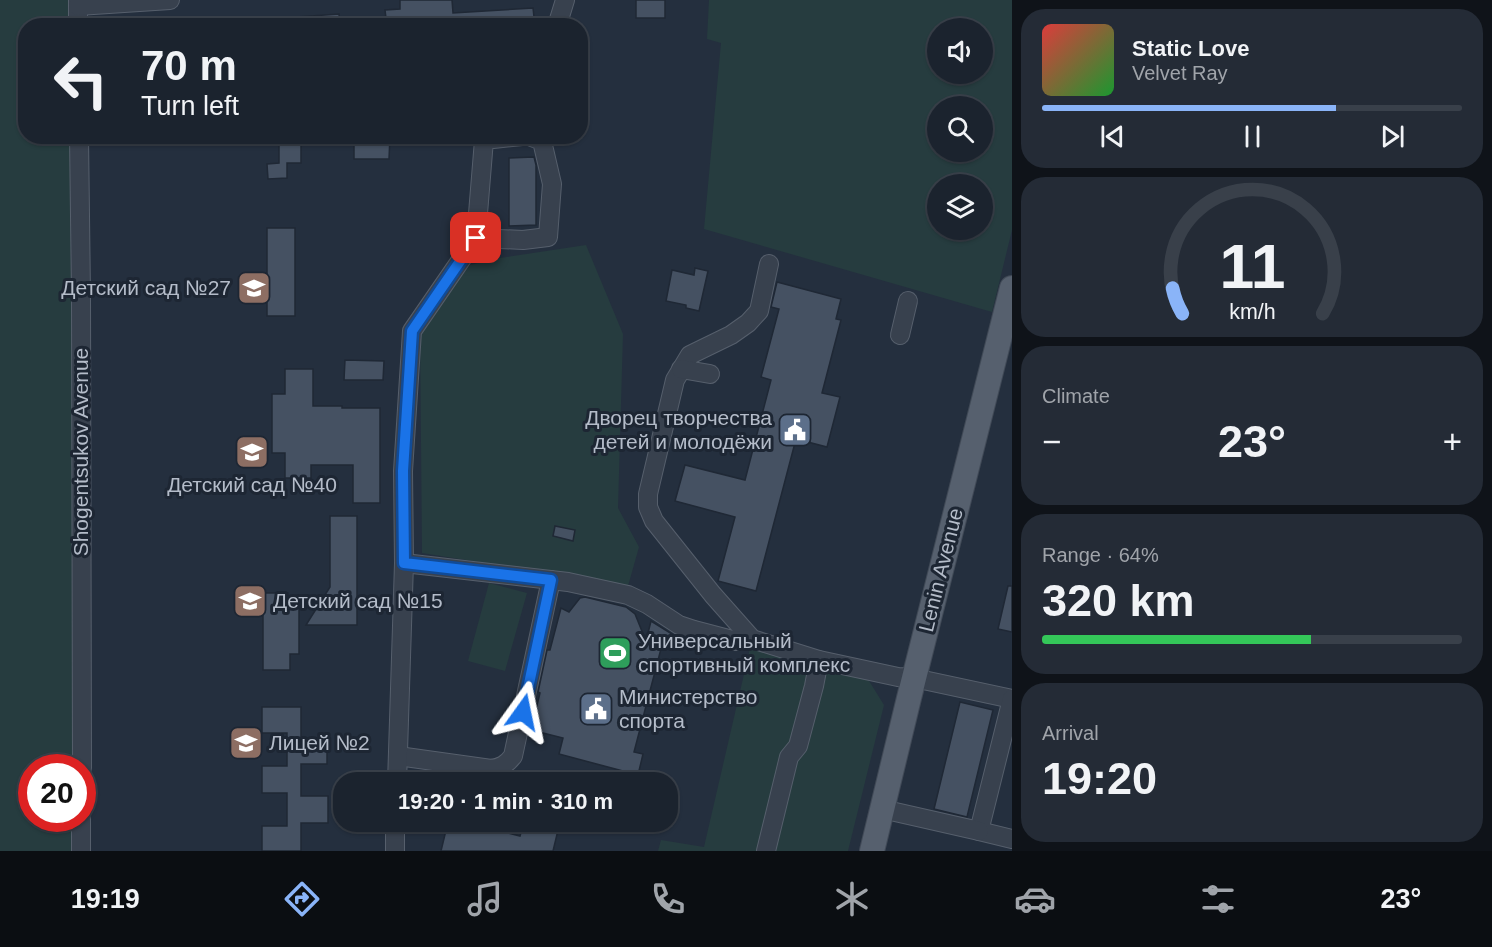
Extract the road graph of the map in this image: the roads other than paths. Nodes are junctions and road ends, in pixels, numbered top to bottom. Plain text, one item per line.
1 (171, 0) edge
2 (565, 0) edge
3 (78, 3) edge
4 (559, 18) edge
5 (79, 144) edge
6 (484, 144) edge
7 (543, 144) edge
8 (476, 238) junction
9 (769, 264) dead end
10 (1012, 288) edge
11 (908, 301) dead end
12 (900, 335) dead end
13 (681, 369) junction
14 (710, 375) dead end
15 (404, 563) junction
16 (551, 580) junction
17 (752, 639) junction
18 (819, 660) junction
19 (914, 678) junction
20 (1012, 699) edge
21 (82, 754) edge
22 (398, 756) junction
23 (397, 772) edge
24 (882, 809) junction
25 (979, 831) junction
26 (81, 832) edge
27 (395, 832) edge
28 (1012, 839) edge
29 (81, 851) edge
30 (395, 851) edge
31 (766, 851) edge
32 (872, 851) edge

1 - 3 street
2 - 4 street
5 - 21 street, Shogentsukov Avenue
6 - 8 street
7 - 8 street
8 - 15 street
9 - 13 street
10 - 19 main road, Lenin Avenue
11 - 12 street
13 - 14 street
13 - 17 street
15 - 16 street
15 - 22 street
16 - 17 street
16 - 22 street
17 - 18 street
18 - 19 street
18 - 31 street
19 - 20 street
19 - 24 main road, Lenin Avenue
20 - 25 street
22 - 23 street
24 - 25 street
24 - 32 main road, Lenin Avenue
25 - 28 street
26 - 29 street
27 - 30 street

